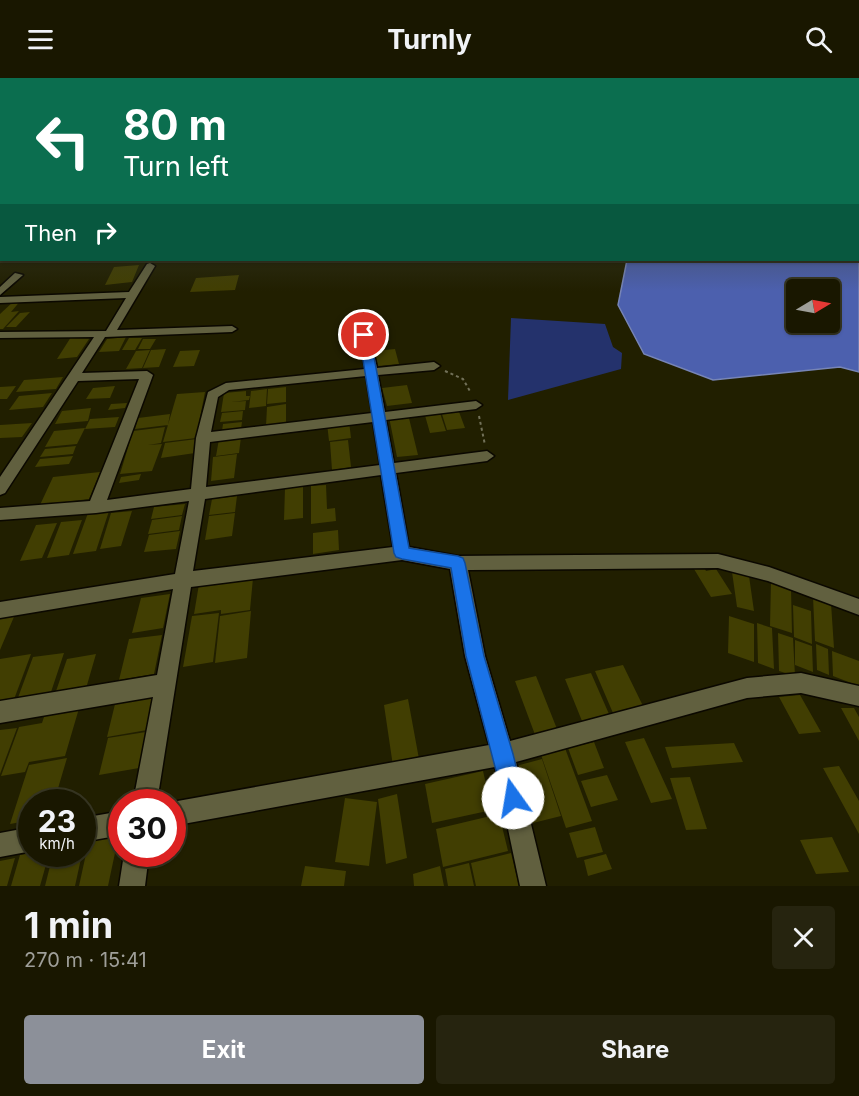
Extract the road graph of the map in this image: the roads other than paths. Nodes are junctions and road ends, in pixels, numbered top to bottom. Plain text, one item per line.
1 (150, 266) dead end
2 (18, 275) dead end
3 (0, 292) edge
4 (133, 295) junction
5 (0, 300) edge
6 (232, 329) dead end
7 (105, 334) junction
8 (0, 335) edge
9 (364, 335) dead end
10 (434, 366) dead end
11 (370, 372) junction
12 (75, 377) junction
13 (476, 405) dead end
14 (377, 417) junction
15 (203, 438) junction
16 (487, 456) dead end
17 (388, 470) junction
18 (0, 489) edge
19 (198, 493) junction
20 (96, 507) junction
21 (0, 514) edge
22 (402, 553) junction
23 (458, 563) junction
24 (183, 580) junction
25 (859, 607) edge
26 (0, 610) edge
27 (166, 684) junction
28 (859, 696) edge
29 (0, 712) edge
30 (503, 754) junction
31 (147, 789) edge
32 (186, 811) edge
33 (18, 842) edge
34 (0, 845) edge
35 (135, 867) edge
36 (132, 886) edge
37 (533, 886) edge

1 - 4 street
2 - 3 street
4 - 5 street
4 - 7 street
6 - 7 street
7 - 8 street
7 - 12 street
9 - 11 street
10 - 11 street
11 - 14 street
11 - 15 street
12 - 18 street
12 - 20 street
13 - 14 street
14 - 15 street
14 - 17 street
15 - 19 street
16 - 17 street
17 - 19 street
17 - 22 street
19 - 20 street
19 - 24 street
20 - 21 street
22 - 23 street
22 - 24 street
23 - 25 street
23 - 30 street
24 - 26 street
24 - 27 street
27 - 29 street
27 - 31 street
28 - 30 street
30 - 32 street
30 - 37 street
33 - 34 street
35 - 36 street

